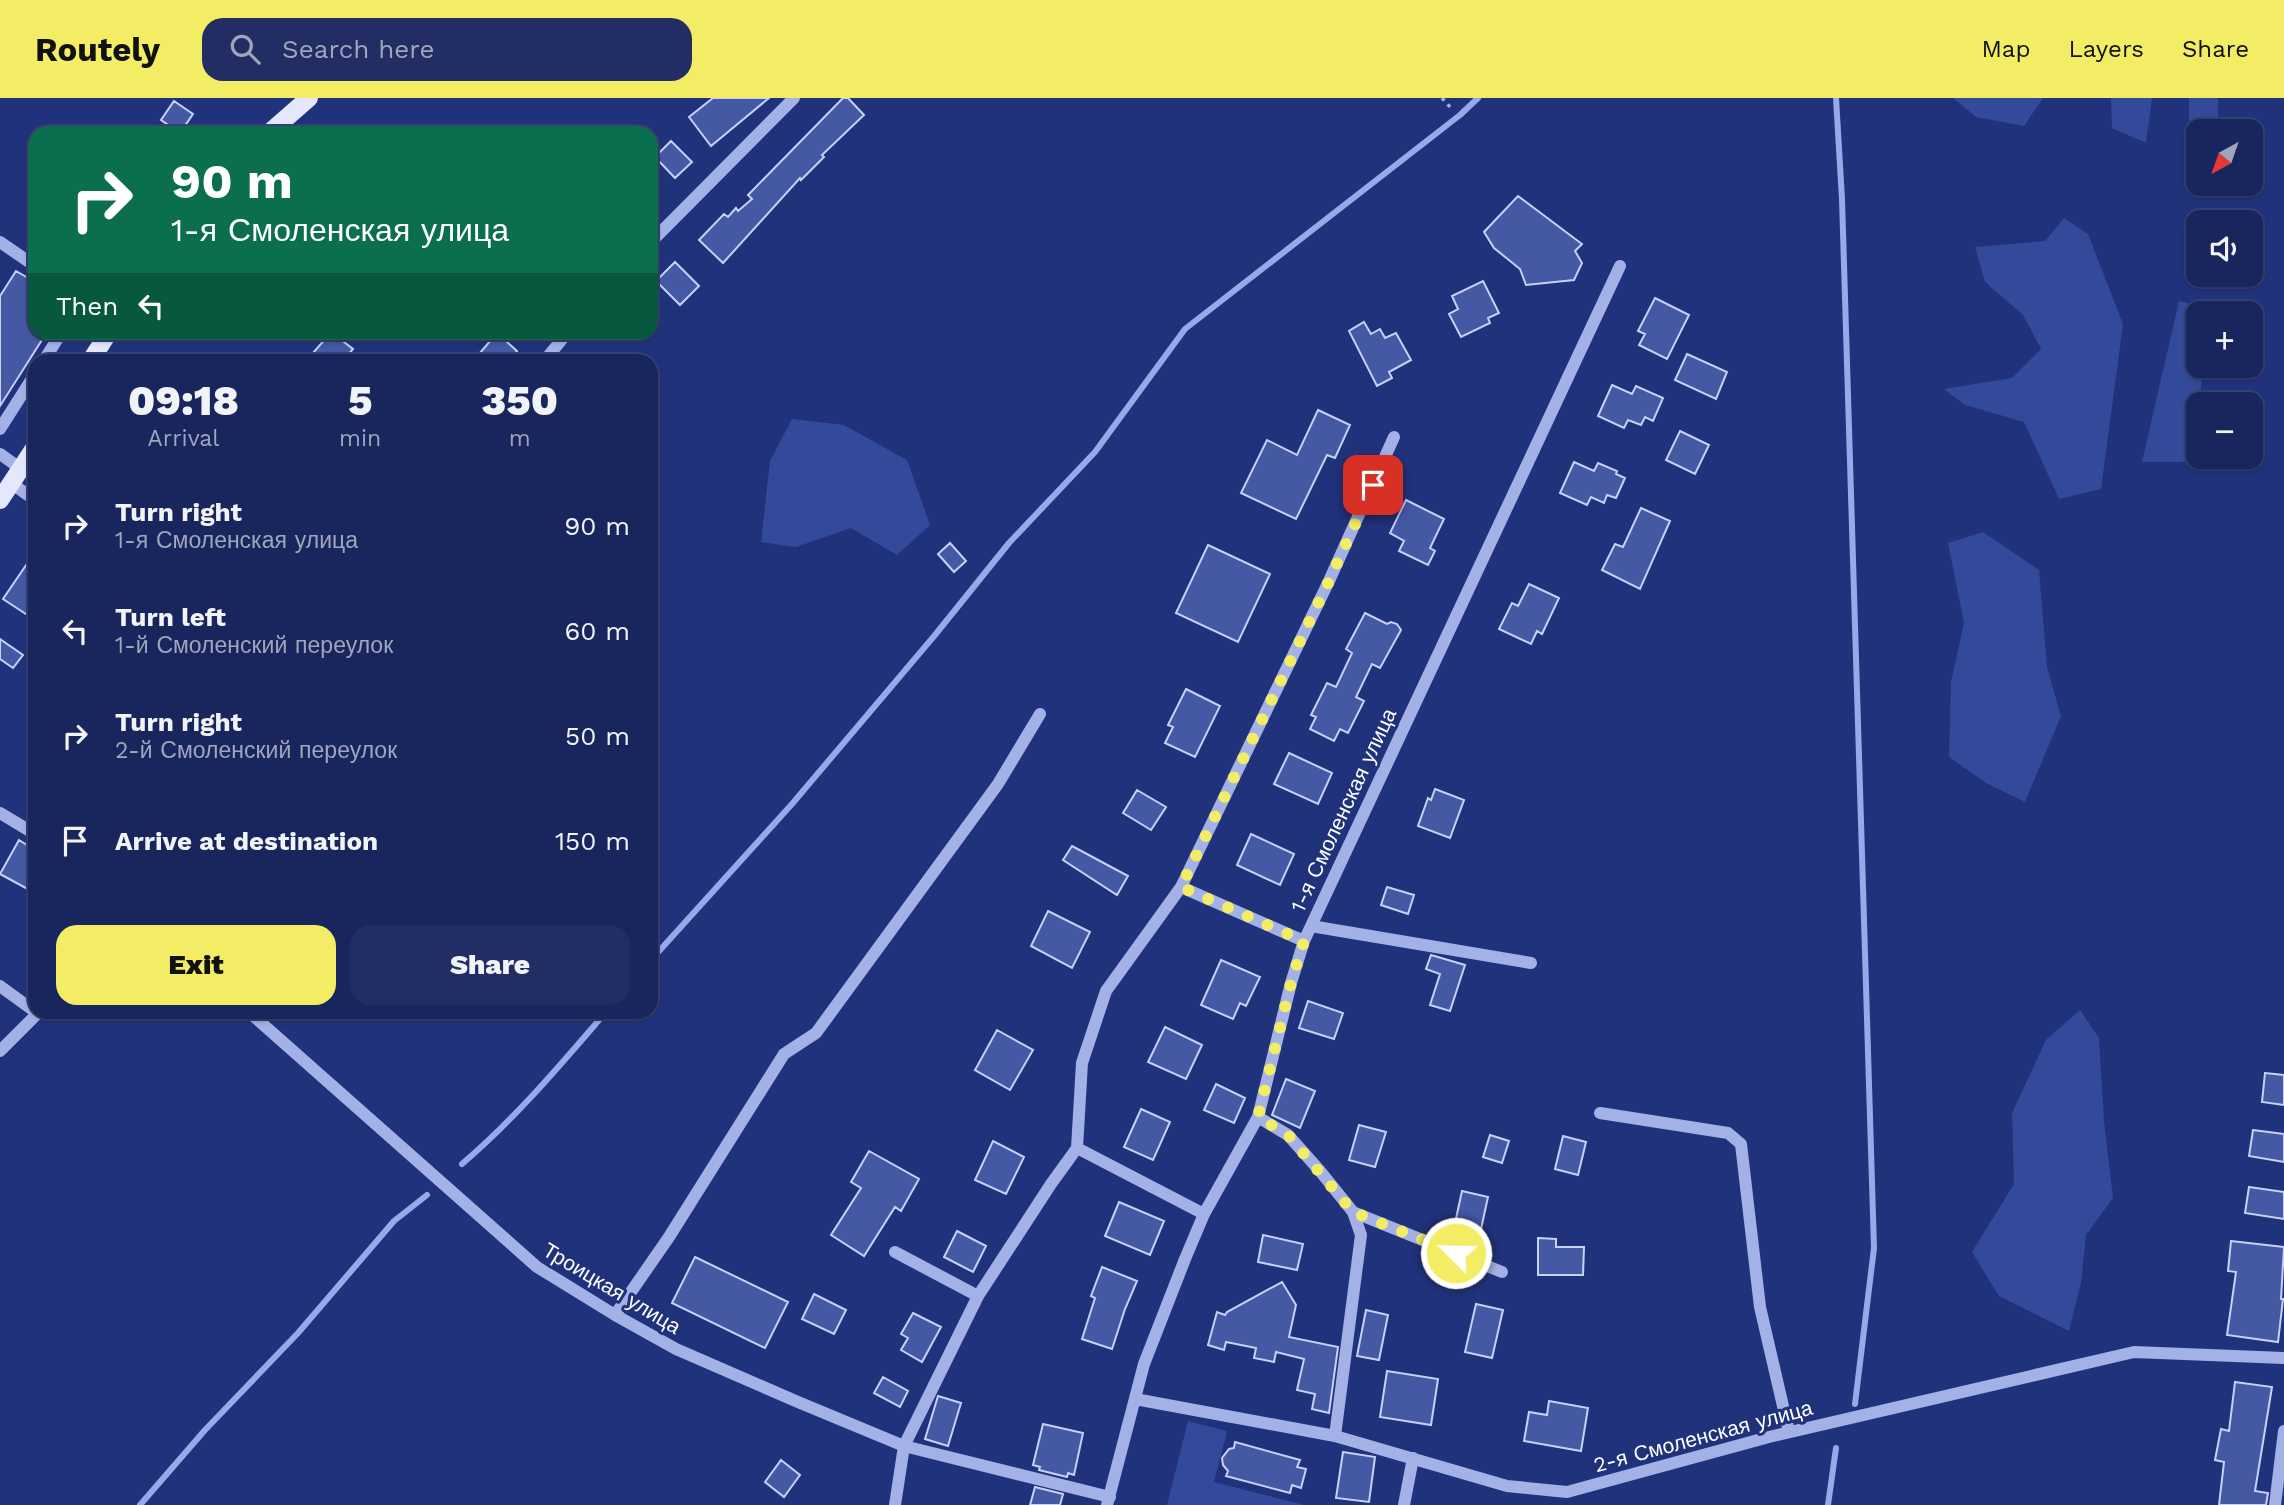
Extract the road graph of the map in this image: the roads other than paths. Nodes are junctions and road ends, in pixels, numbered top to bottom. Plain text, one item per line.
1 (309, 98) edge
2 (794, 98) edge
3 (277, 126) edge
4 (658, 235) edge
5 (0, 242) edge
6 (28, 261) edge
7 (1620, 266) dead end
8 (561, 340) edge
9 (550, 354) edge
10 (28, 385) edge
11 (0, 429) edge
12 (1394, 437) dead end
13 (0, 454) edge
14 (28, 458) edge
15 (16, 476) junction
16 (28, 491) edge
17 (0, 500) edge
18 (1040, 714) dead end
19 (0, 813) edge
20 (28, 830) edge
21 (1181, 887) junction
22 (1311, 926) junction
23 (1304, 941) junction
24 (1531, 963) dead end
25 (0, 986) edge
26 (28, 1005) edge
27 (31, 1019) edge
28 (257, 1019) edge
29 (0, 1051) edge
30 (1600, 1112) dead end
31 (1258, 1117) junction
32 (1077, 1148) junction
33 (1353, 1212) junction
34 (1204, 1214) junction
35 (895, 1252) dead end
36 (1502, 1272) dead end
37 (978, 1296) junction
38 (615, 1315) junction
39 (2284, 1359) edge
40 (1135, 1399) junction
41 (2284, 1431) edge
42 (1789, 1432) junction
43 (1335, 1436) junction
44 (904, 1446) junction
45 (1413, 1458) junction
46 (1109, 1501) edge
47 (895, 1505) edge
48 (1404, 1505) edge
49 (2275, 1505) edge

1 - 3 main road
2 - 4 street
5 - 6 street
7 - 22 street, 1-я Смоленская улица
8 - 9 street
10 - 11 street
12 - 21 street
13 - 15 street
14 - 15 main road
15 - 16 street
15 - 17 main road
18 - 38 street
19 - 20 street
21 - 23 street
21 - 32 street
22 - 23 street, 1-я Смоленская улица
22 - 24 street
23 - 31 street, 1-я Смоленская улица
25 - 26 street
27 - 29 street
28 - 38 street, Троицкая улица
30 - 42 street
31 - 33 street
31 - 34 street, 1-я Смоленская улица
32 - 34 street
32 - 37 street
33 - 36 street
33 - 43 street
34 - 40 street, 1-я Смоленская улица
35 - 37 street
37 - 44 street
38 - 44 street, Троицкая улица
39 - 42 street, 2-я Смоленская улица
40 - 43 street, 2-я Смоленская улица
40 - 46 street, 1-я Смоленская улица
41 - 49 street
42 - 45 street, 2-я Смоленская улица
43 - 45 street, 2-я Смоленская улица
44 - 46 street
44 - 47 street
45 - 48 street

